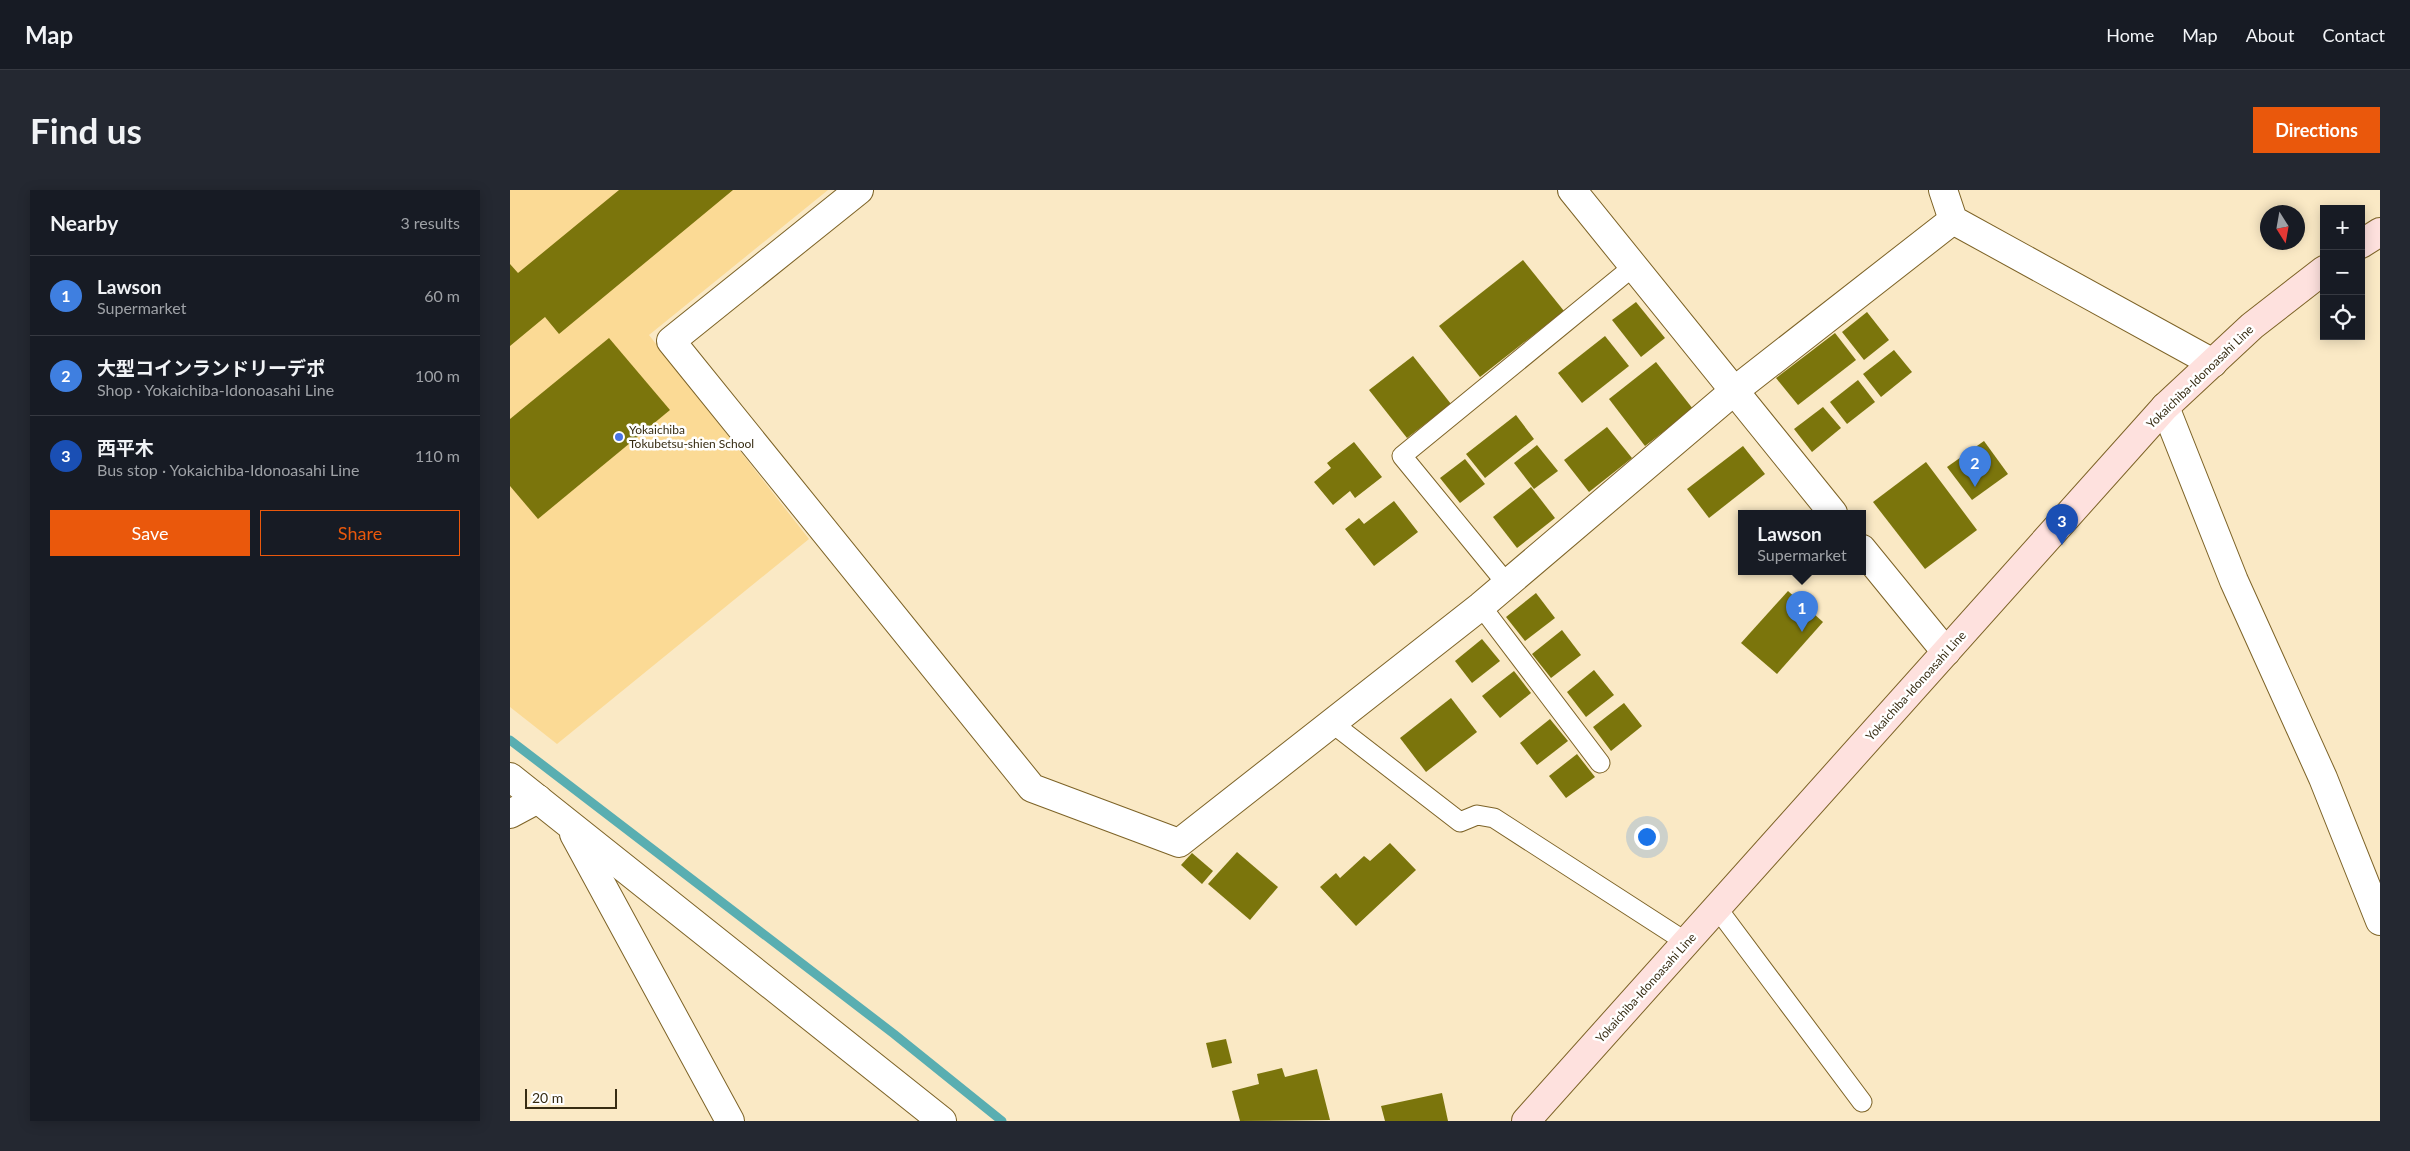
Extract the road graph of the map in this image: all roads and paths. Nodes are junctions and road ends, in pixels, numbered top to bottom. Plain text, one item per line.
1 (859, 190) edge
2 (1572, 190) edge
3 (1943, 190) edge
4 (1953, 220) junction
5 (2380, 232) edge
6 (2365, 241) edge
7 (1634, 266) junction
8 (2320, 273) edge
9 (2212, 363) junction
10 (1734, 392) junction
11 (2165, 408) junction
12 (1831, 510) edge
13 (1866, 553) edge
14 (1507, 584) junction
15 (1481, 606) junction
16 (1946, 652) junction
17 (1332, 722) junction
18 (1600, 762) dead end
19 (510, 778) edge
20 (538, 799) junction
21 (510, 814) edge
22 (569, 824) junction
23 (1717, 908) junction
24 (2380, 921) edge
25 (1686, 942) junction
26 (1862, 1102) dead end
27 (730, 1121) edge
28 (942, 1121) edge
29 (1526, 1121) edge

1 - 17 street
2 - 7 street
3 - 4 street
4 - 9 street
4 - 10 street
5 - 6 main road
7 - 10 street
7 - 14 lane
8 - 9 main road, Yokaichiba-Idonoasahi Line
9 - 11 main road, Yokaichiba-Idonoasahi Line
10 - 12 street
10 - 14 street
11 - 16 main road, Yokaichiba-Idonoasahi Line
11 - 24 street
13 - 16 street
14 - 15 street
15 - 17 street
15 - 18 lane
16 - 23 main road, Yokaichiba-Idonoasahi Line
17 - 25 lane
19 - 20 street
20 - 21 street
20 - 22 street
22 - 27 street
22 - 28 street
23 - 25 main road, Yokaichiba-Idonoasahi Line
23 - 26 lane
25 - 29 main road, Yokaichiba-Idonoasahi Line

